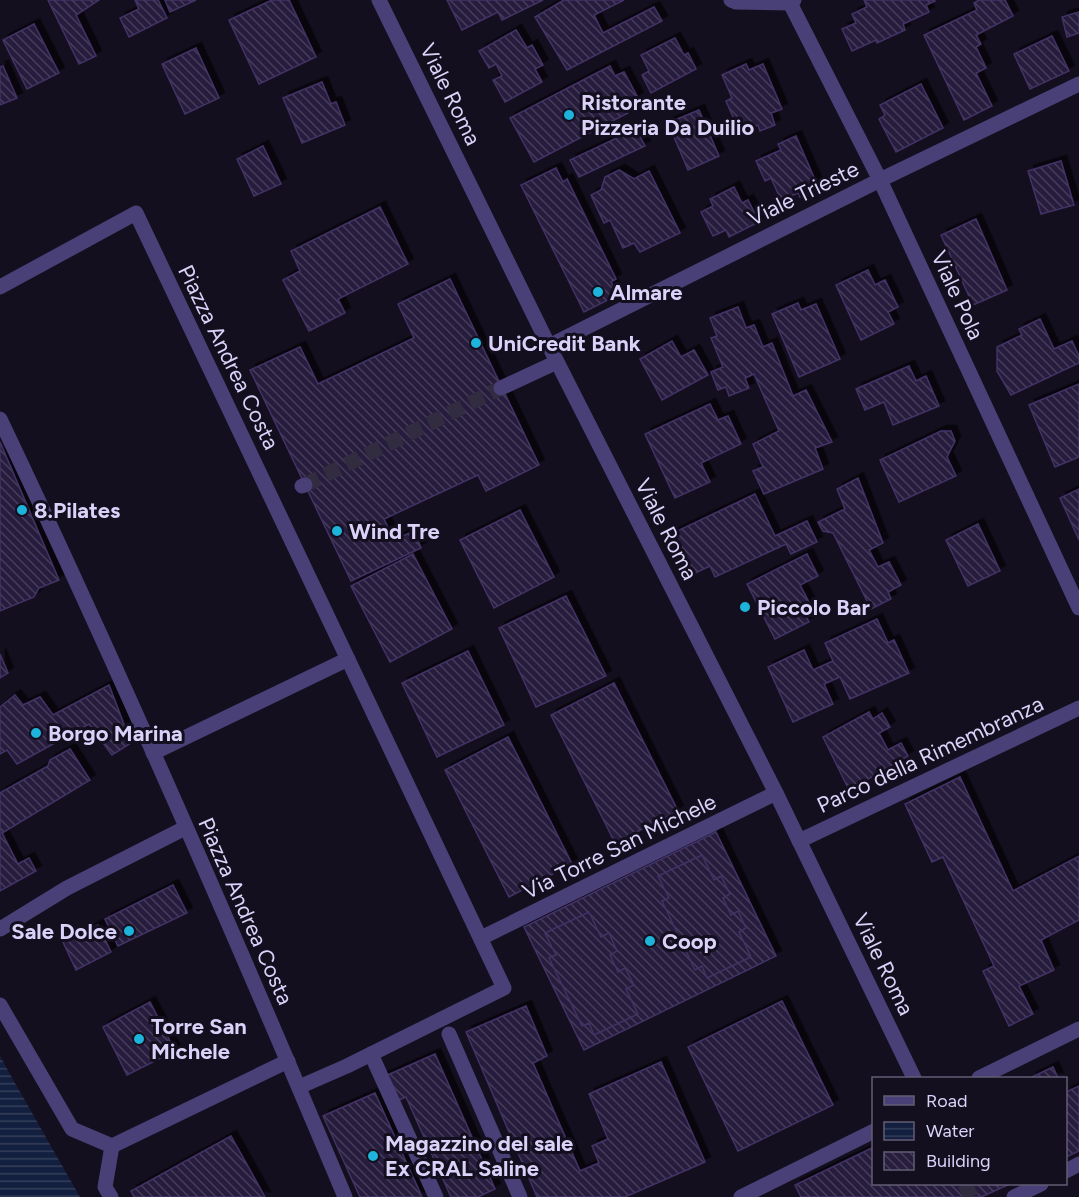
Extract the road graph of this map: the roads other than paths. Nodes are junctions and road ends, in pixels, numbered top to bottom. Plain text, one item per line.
1 (379, 0) edge
2 (731, 0) edge
3 (792, 2) edge
4 (1079, 84) edge
5 (880, 180) junction
6 (0, 287) edge
7 (549, 346) junction
8 (557, 362) junction
9 (501, 388) tunnel mouth
10 (0, 419) edge
11 (1079, 608) edge
12 (348, 659) junction
13 (1079, 708) edge
14 (153, 753) junction
15 (776, 793) junction
16 (185, 828) junction
17 (800, 841) junction
18 (0, 929) edge
19 (481, 938) junction
20 (0, 1005) edge
21 (1079, 1029) edge
22 (449, 1034) dead end
23 (371, 1054) junction
24 (288, 1061) junction
25 (914, 1077) edge
26 (981, 1077) edge
27 (299, 1087) junction
28 (872, 1132) edge
29 (112, 1146) junction
30 (1039, 1185) edge
31 (111, 1197) edge
32 (345, 1197) edge
33 (436, 1197) edge
34 (520, 1197) edge
35 (741, 1197) edge
36 (1014, 1197) edge

1 - 7 street, Viale Roma
2 - 3 street
3 - 5 street, Viale Pola
4 - 5 street, Viale Trieste
5 - 7 street, Viale Trieste
5 - 11 street, Viale Pola
6 - 12 street, Piazza Andrea Costa
7 - 8 street, Viale Roma
8 - 9 street
8 - 15 street, Viale Roma
10 - 14 street, Piazza Andrea Costa
12 - 14 street
12 - 19 street, Piazza Andrea Costa
13 - 17 street, Parco della Rimembranza
14 - 16 street, Piazza Andrea Costa
15 - 17 street, Viale Roma
15 - 19 street, Via Torre San Michele
16 - 18 street
16 - 24 street, Piazza Andrea Costa
17 - 25 street, Viale Roma
19 - 23 street, Piazza Andrea Costa
20 - 29 street
21 - 26 street
22 - 34 street
23 - 27 street
23 - 33 street
24 - 27 street, Piazza Andrea Costa
24 - 29 street
27 - 32 street, Piazza Andrea Costa
28 - 35 street
29 - 31 street
30 - 36 street

